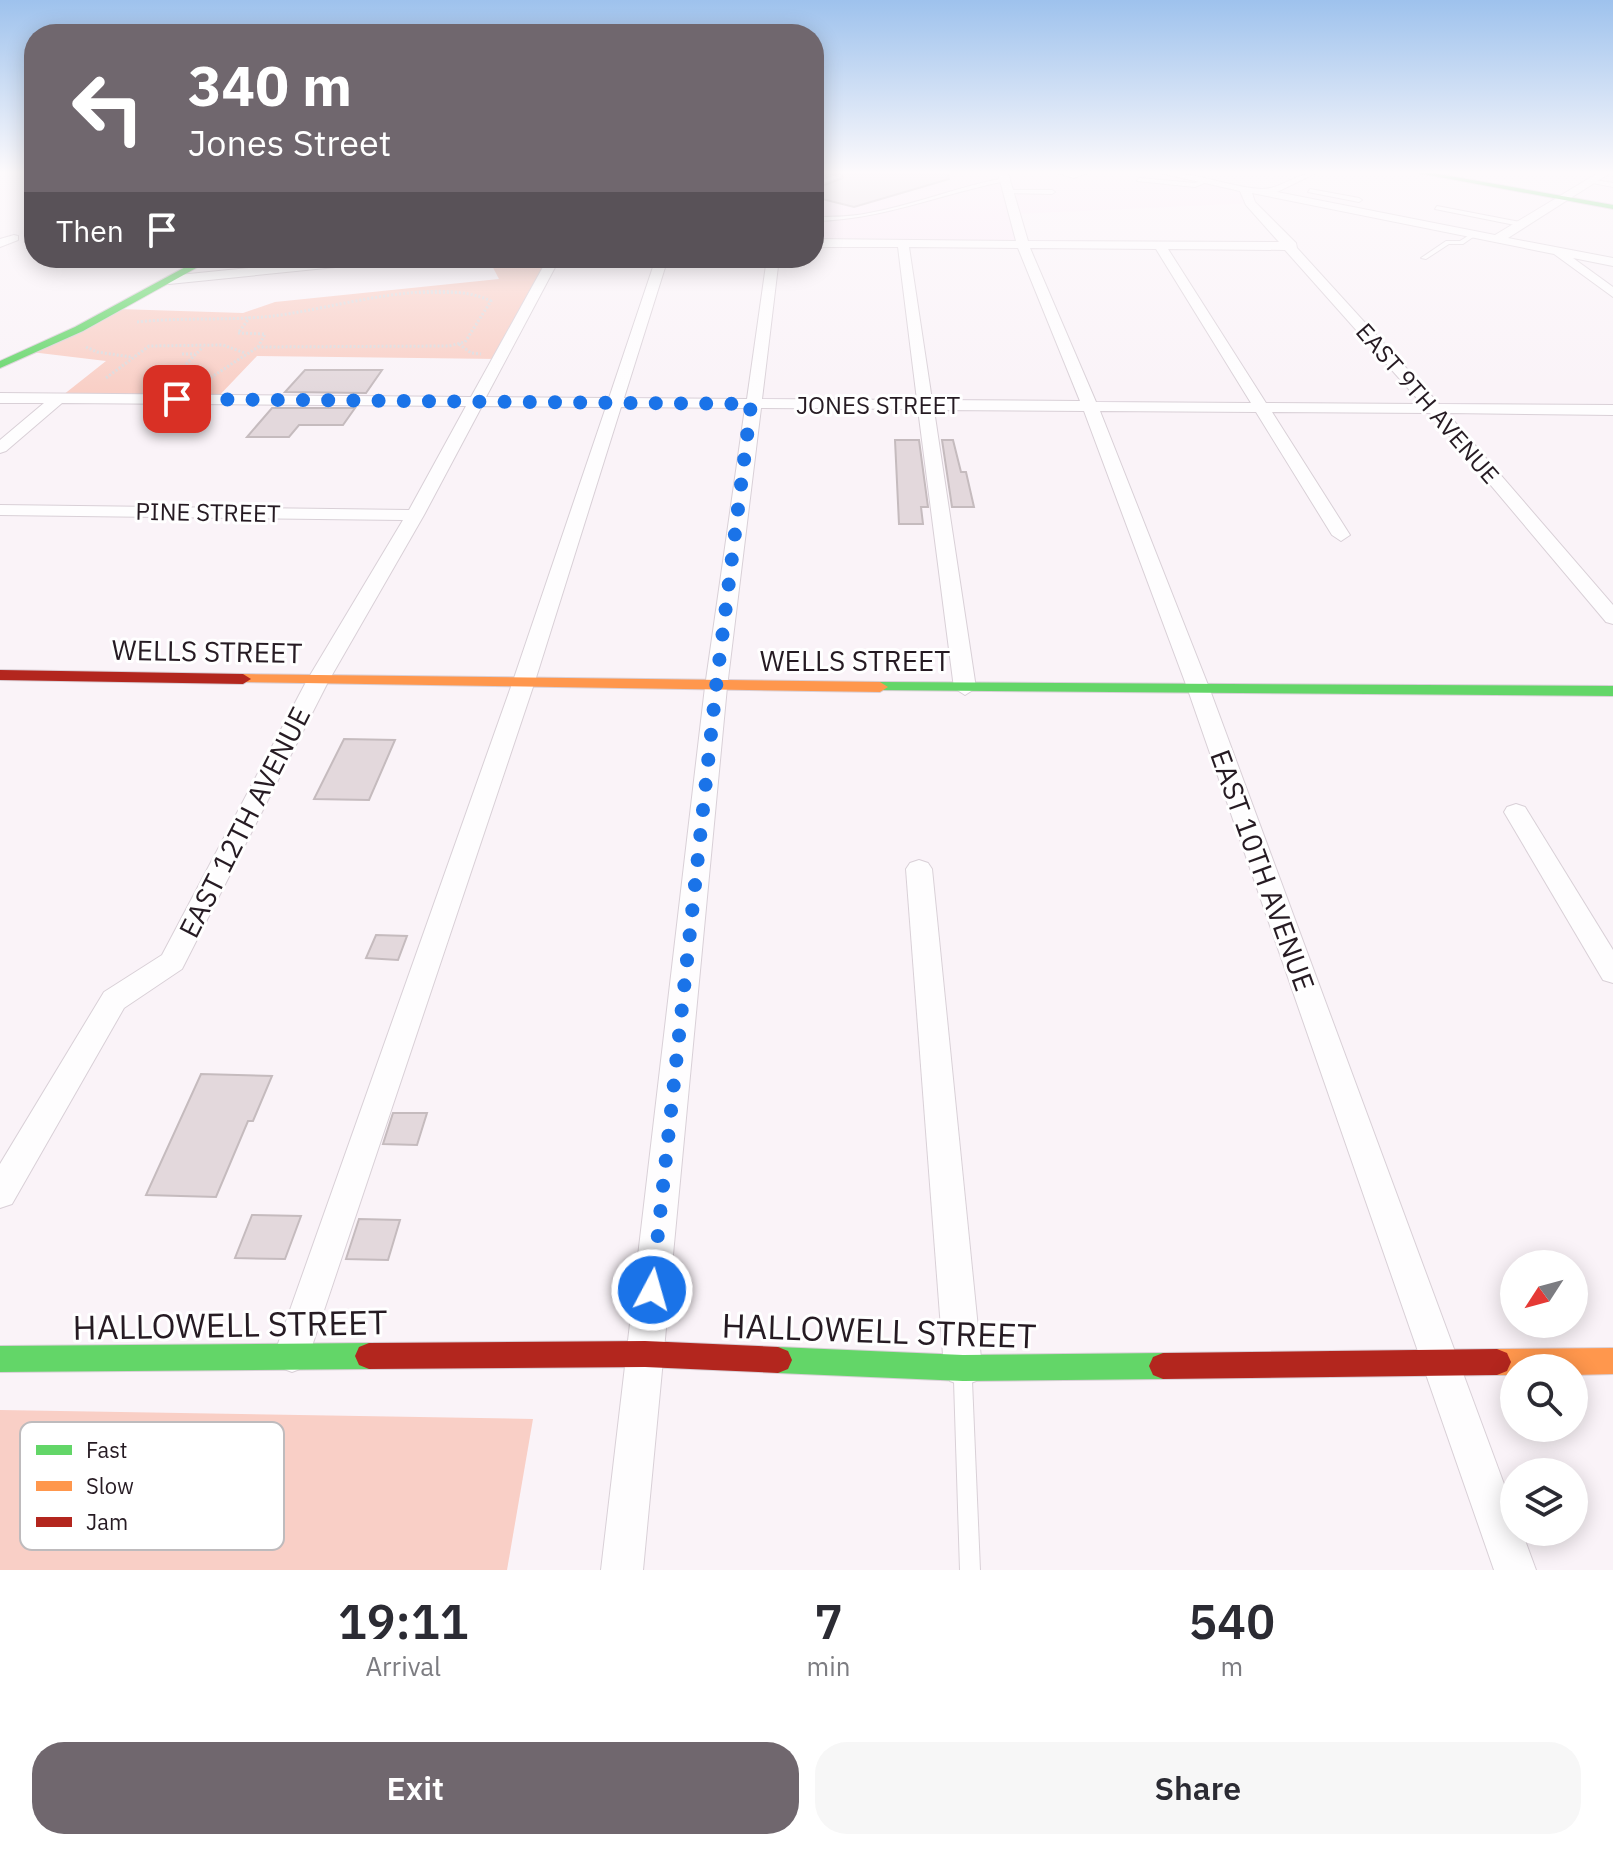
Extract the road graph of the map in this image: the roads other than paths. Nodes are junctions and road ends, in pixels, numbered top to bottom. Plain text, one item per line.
1 (903, 246) edge
2 (1024, 246) edge
3 (1161, 246) edge
4 (1292, 246) edge
5 (1442, 246) edge
6 (1535, 246) edge
7 (1554, 250) junction
8 (1424, 258) dead end
9 (1613, 262) edge
10 (191, 268) edge
11 (264, 268) edge
12 (549, 268) edge
13 (659, 268) edge
14 (771, 268) edge
15 (169, 280) junction
16 (1613, 293) edge
17 (0, 365) edge
18 (0, 398) edge
19 (58, 399) junction
20 (476, 400) junction
21 (614, 402) junction
22 (751, 404) junction
23 (923, 405) junction
24 (1090, 406) junction
25 (1262, 407) junction
26 (1434, 408) junction
27 (1611, 412) edge
28 (0, 448) edge
29 (0, 510) edge
30 (415, 515) junction
31 (1341, 535) dead end
32 (1613, 618) edge
33 (0, 675) edge
34 (524, 681) junction
35 (317, 682) junction
36 (716, 687) junction
37 (965, 688) junction
38 (1199, 690) junction
39 (1613, 691) edge
40 (1516, 812) dead end
41 (919, 869) dead end
42 (1613, 973) edge
43 (0, 1194) edge
44 (645, 1354) junction
45 (292, 1355) junction
46 (0, 1359) edge
47 (1613, 1361) edge
48 (1440, 1364) junction
49 (963, 1368) junction
50 (622, 1570) edge
51 (970, 1570) edge
52 (1515, 1570) edge

1 - 23 street
2 - 24 street, EAST 10TH AVENUE
3 - 25 street
4 - 26 street, EAST 9TH AVENUE
5 - 8 lane
6 - 7 street
7 - 9 street
7 - 16 street
10 - 15 street
11 - 15 street
12 - 20 street, EAST 12TH AVENUE
13 - 21 street
14 - 22 street
15 - 17 street
18 - 19 street, JONES STREET
19 - 20 street, JONES STREET
19 - 28 street
20 - 21 street, JONES STREET
20 - 30 street, EAST 12TH AVENUE
21 - 22 street, JONES STREET
21 - 34 street
22 - 23 street, JONES STREET
22 - 36 street
23 - 24 street, JONES STREET
23 - 37 street
24 - 25 street, JONES STREET
24 - 38 street, EAST 10TH AVENUE
25 - 26 street, JONES STREET
25 - 31 street
26 - 27 street, JONES STREET
26 - 32 street, EAST 9TH AVENUE
29 - 30 street, PINE STREET
30 - 35 street, EAST 12TH AVENUE
33 - 35 street, WELLS STREET
34 - 35 street, WELLS STREET
34 - 36 street, WELLS STREET
34 - 45 street
35 - 43 street, EAST 12TH AVENUE
36 - 37 street, WELLS STREET
36 - 44 street
37 - 38 street, WELLS STREET
38 - 39 street, WELLS STREET
38 - 48 street, EAST 10TH AVENUE
40 - 42 street
41 - 49 street
44 - 45 street, HALLOWELL STREET
44 - 49 street, HALLOWELL STREET
44 - 50 street
45 - 46 street, HALLOWELL STREET
47 - 48 street, HALLOWELL STREET
48 - 49 street, HALLOWELL STREET
48 - 52 street, EAST 10TH AVENUE
49 - 51 lane

